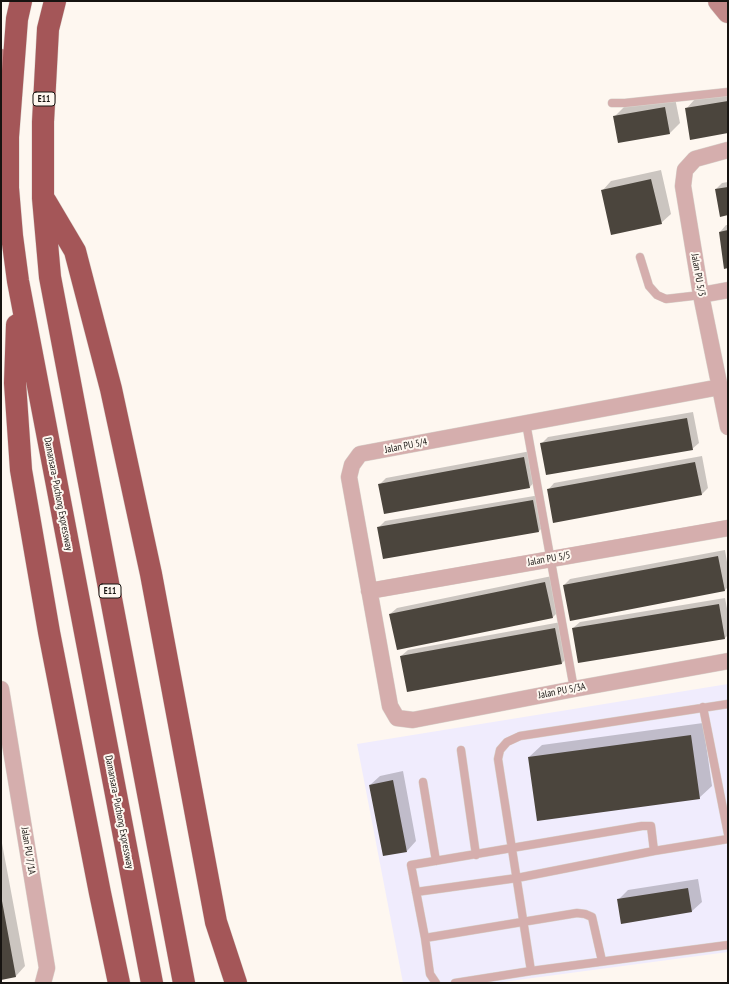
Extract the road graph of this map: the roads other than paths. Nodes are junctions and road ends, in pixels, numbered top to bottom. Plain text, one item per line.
1 (21, 1) edge
2 (55, 1) edge
3 (720, 1) edge
4 (728, 12) edge
5 (1, 60) edge
6 (11, 85) junction
7 (728, 92) edge
8 (612, 103) dead end
9 (728, 150) edge
10 (44, 198) junction
11 (640, 257) dead end
12 (18, 282) junction
13 (728, 290) edge
14 (701, 295) junction
15 (720, 387) junction
16 (526, 423) junction
17 (728, 427) edge
18 (728, 528) edge
19 (551, 559) junction
20 (369, 591) junction
21 (728, 661) edge
22 (1, 689) edge
23 (574, 689) junction
24 (728, 704) edge
25 (703, 707) junction
26 (4, 718) edge
27 (397, 718) joint
28 (461, 750) dead end
29 (423, 782) dead end
30 (728, 834) edge
31 (728, 839) edge
32 (512, 848) junction
33 (654, 851) junction
34 (476, 855) junction
35 (436, 861) junction
36 (517, 878) junction
37 (416, 892) junction
38 (216, 922) junction
39 (523, 922) junction
40 (425, 938) junction
41 (728, 944) edge
42 (602, 961) junction
43 (531, 971) junction
44 (118, 981) edge
45 (43, 983) edge
46 (152, 983) edge
47 (184, 983) edge
48 (236, 983) edge
49 (246, 983) edge
50 (436, 983) edge
51 (455, 983) edge

1 - 6 highway, Damansara–Puchong Expressway
2 - 10 highway, E11
3 - 4 street
5 - 6 street
6 - 12 highway, Damansara–Puchong Expressway
7 - 8 lane
9 - 14 street, Jalan PU 5/3
10 - 38 highway
10 - 47 highway, E11
11 - 14 lane
12 - 44 highway
12 - 46 highway, Damansara–Puchong Expressway
13 - 14 street
14 - 15 street, Jalan PU 5/3
15 - 16 street, Jalan PU 5/4
15 - 17 street, Jalan PU 5/3
16 - 19 lane
16 - 20 street, Jalan PU 5/4
18 - 19 street, Jalan PU 5/5
19 - 20 street, Jalan PU 5/5
19 - 23 lane
20 - 27 street, Jalan PU 5/4
21 - 23 street, Jalan PU 5/3A
22 - 26 street, Jalan PU 7/1A
23 - 27 street, Jalan PU 5/3A
24 - 25 lane
25 - 30 lane
25 - 32 lane
26 - 45 street, Jalan PU 7/1A
28 - 34 lane
29 - 35 lane
31 - 33 lane
32 - 33 lane
32 - 34 lane
32 - 36 lane
33 - 36 lane
34 - 35 lane
35 - 37 lane
36 - 37 lane
36 - 39 lane
37 - 40 lane
38 - 48 highway
38 - 49 highway
39 - 40 lane
39 - 42 lane
39 - 43 lane
40 - 50 lane
41 - 42 lane
42 - 43 lane
43 - 51 lane

